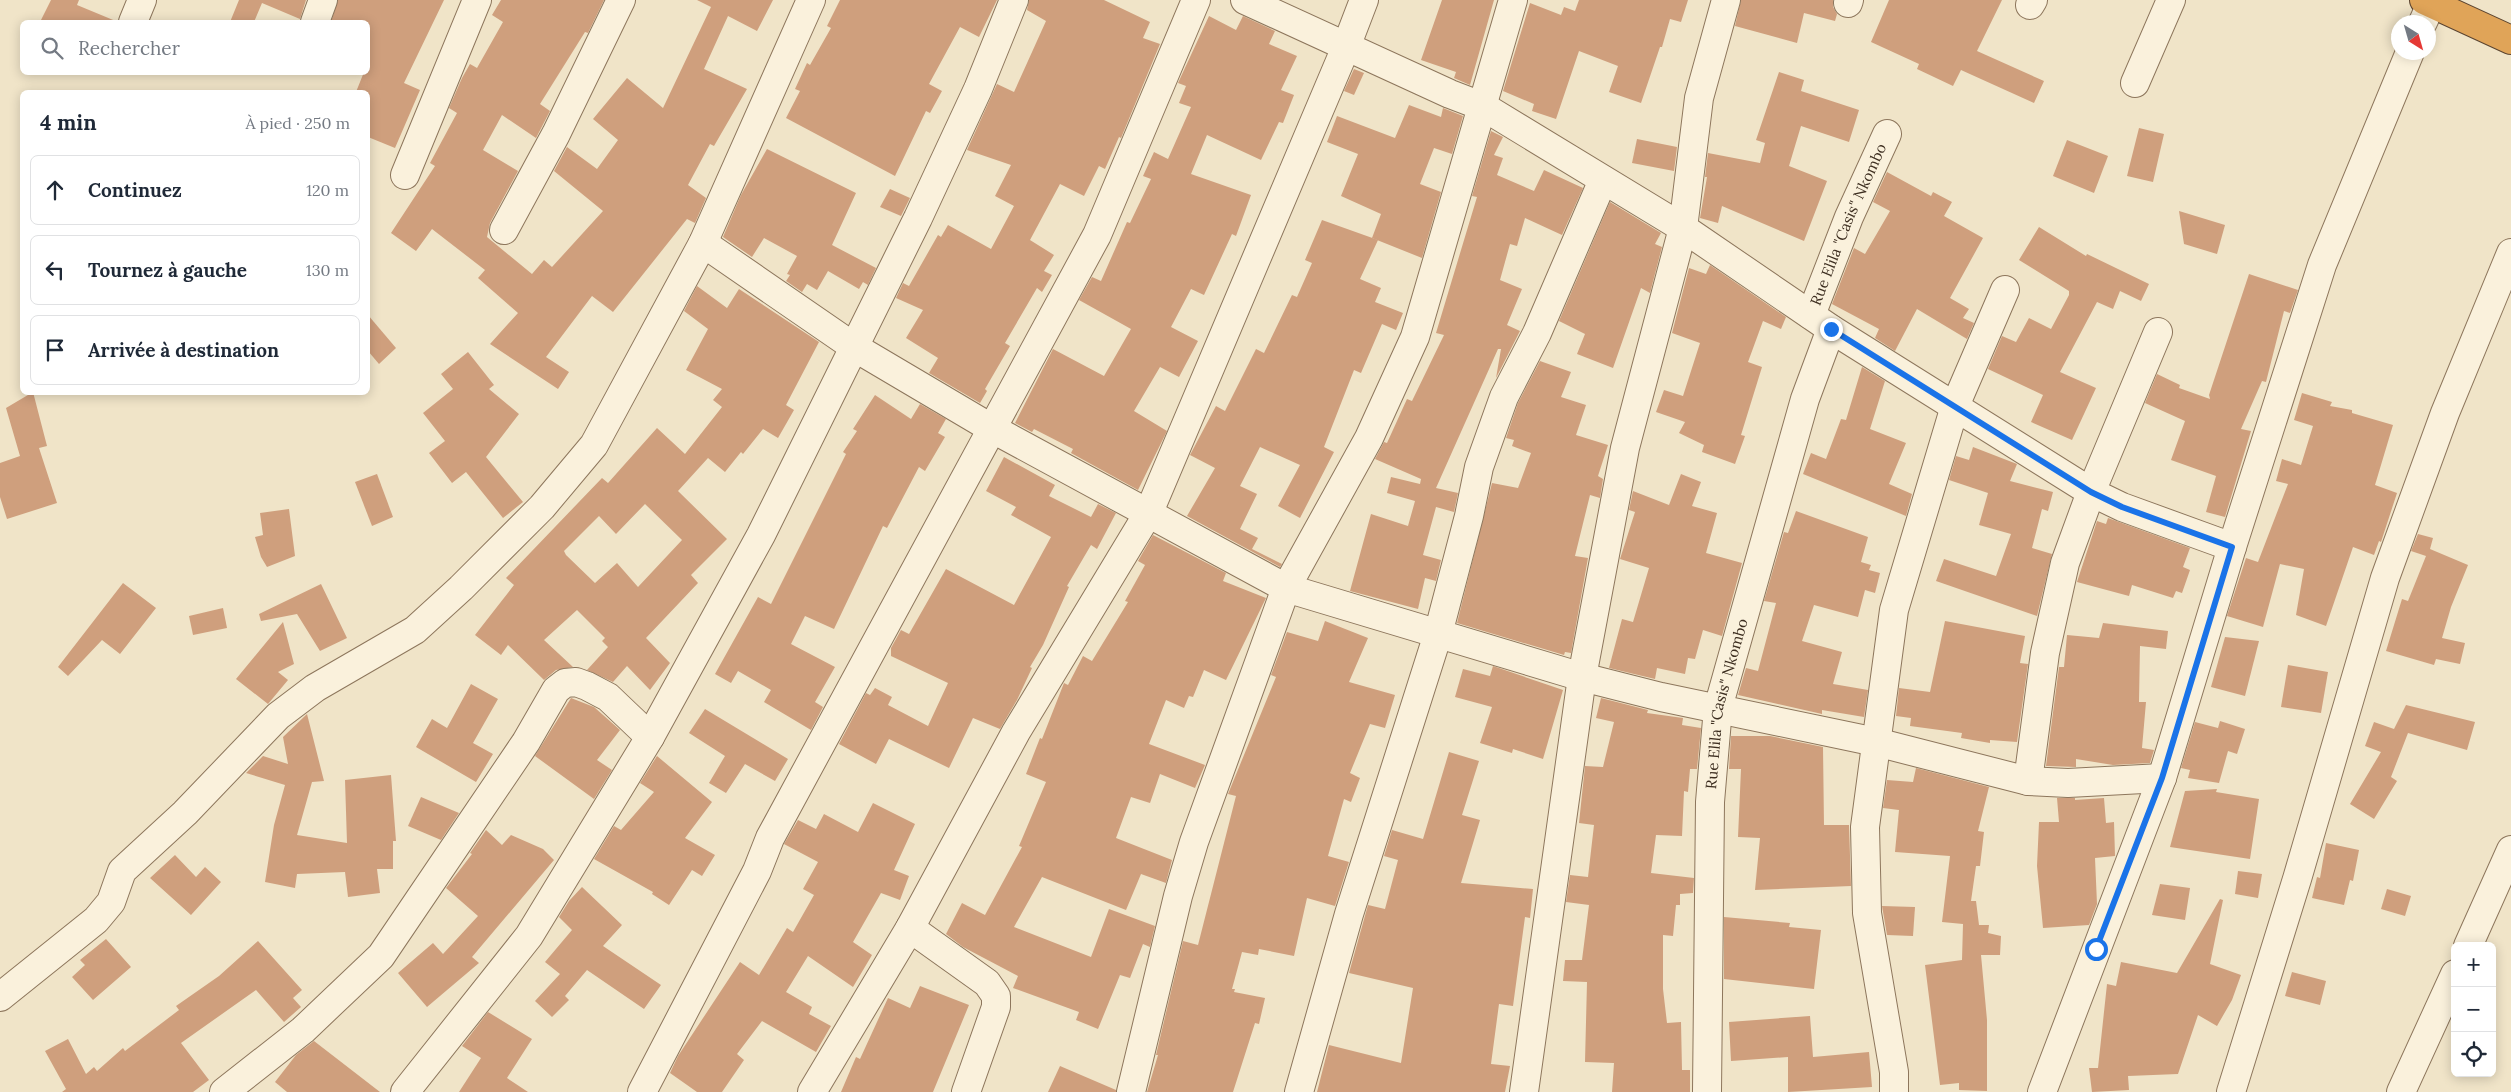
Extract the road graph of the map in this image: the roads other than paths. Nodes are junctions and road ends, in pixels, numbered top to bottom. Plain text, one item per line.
1 (142, 0) edge
2 (323, 0) edge
3 (477, 0) edge
4 (621, 0) edge
5 (811, 0) edge
6 (1014, 0) edge
7 (1196, 0) edge
8 (1245, 0) edge
9 (1364, 0) edge
10 (1513, 0) edge
11 (1726, 0) edge
12 (2170, 0) edge
13 (2428, 6) edge
14 (134, 20) edge
15 (315, 20) edge
16 (2511, 40) edge
17 (1346, 47) junction
18 (2407, 60) edge
19 (2135, 83) dead end
20 (1484, 107) junction
21 (1887, 134) dead end
22 (405, 175) dead end
23 (1603, 180) junction
24 (1683, 228) junction
25 (504, 230) dead end
26 (703, 243) junction
27 (2511, 253) edge
28 (2004, 290) dead end
29 (1821, 322) junction
30 (2158, 332) dead end
31 (854, 348) junction
32 (1955, 406) junction
33 (992, 428) junction
34 (2091, 492) junction
35 (1149, 512) junction
36 (2232, 547) junction
37 (1286, 588) junction
38 (1438, 634) junction
39 (1582, 677) junction
40 (1718, 708) junction
41 (650, 737) junction
42 (1876, 742) junction
43 (2162, 778) junction
44 (2028, 781) junction
45 (2511, 850) edge
46 (910, 928) junction
47 (2470, 942) edge
48 (2451, 983) edge
49 (0, 997) edge
50 (224, 1092) edge
51 (405, 1092) edge
52 (642, 1092) edge
53 (812, 1092) edge
54 (966, 1092) edge
55 (1131, 1092) edge
56 (1300, 1092) edge
57 (1524, 1092) edge
58 (1707, 1092) edge
59 (1894, 1092) edge
60 (2042, 1092) edge
61 (2231, 1092) edge
62 (2401, 1092) edge

1 - 14 street
2 - 15 street
3 - 22 street
4 - 25 street
5 - 26 street
6 - 31 street
7 - 33 street
8 - 17 street
9 - 17 street
10 - 20 street
11 - 24 street
12 - 19 street
13 - 16 highway
17 - 20 street
17 - 35 street
18 - 36 street
20 - 23 street
20 - 37 street
21 - 29 street, Rue Elila "Casis" Nkombo
23 - 24 street
23 - 38 street
24 - 29 street
24 - 39 street
26 - 31 street
26 - 49 street
27 - 61 street
28 - 32 street
29 - 32 street
29 - 40 street, Rue Elila "Casis" Nkombo
30 - 34 street
31 - 33 street
31 - 41 street
32 - 34 street
32 - 42 street
33 - 35 street
33 - 52 street
34 - 36 street
34 - 44 street
35 - 37 street
35 - 46 street
36 - 43 street
37 - 38 street
37 - 55 street
38 - 39 street
38 - 56 street
39 - 40 street
39 - 57 street
40 - 42 street
40 - 58 street, Rue Elila "Casis" Nkombo
41 - 50 street
41 - 51 street
42 - 44 street
42 - 59 street
43 - 44 street
43 - 60 street
45 - 47 street
46 - 53 street
46 - 54 street
48 - 62 street

